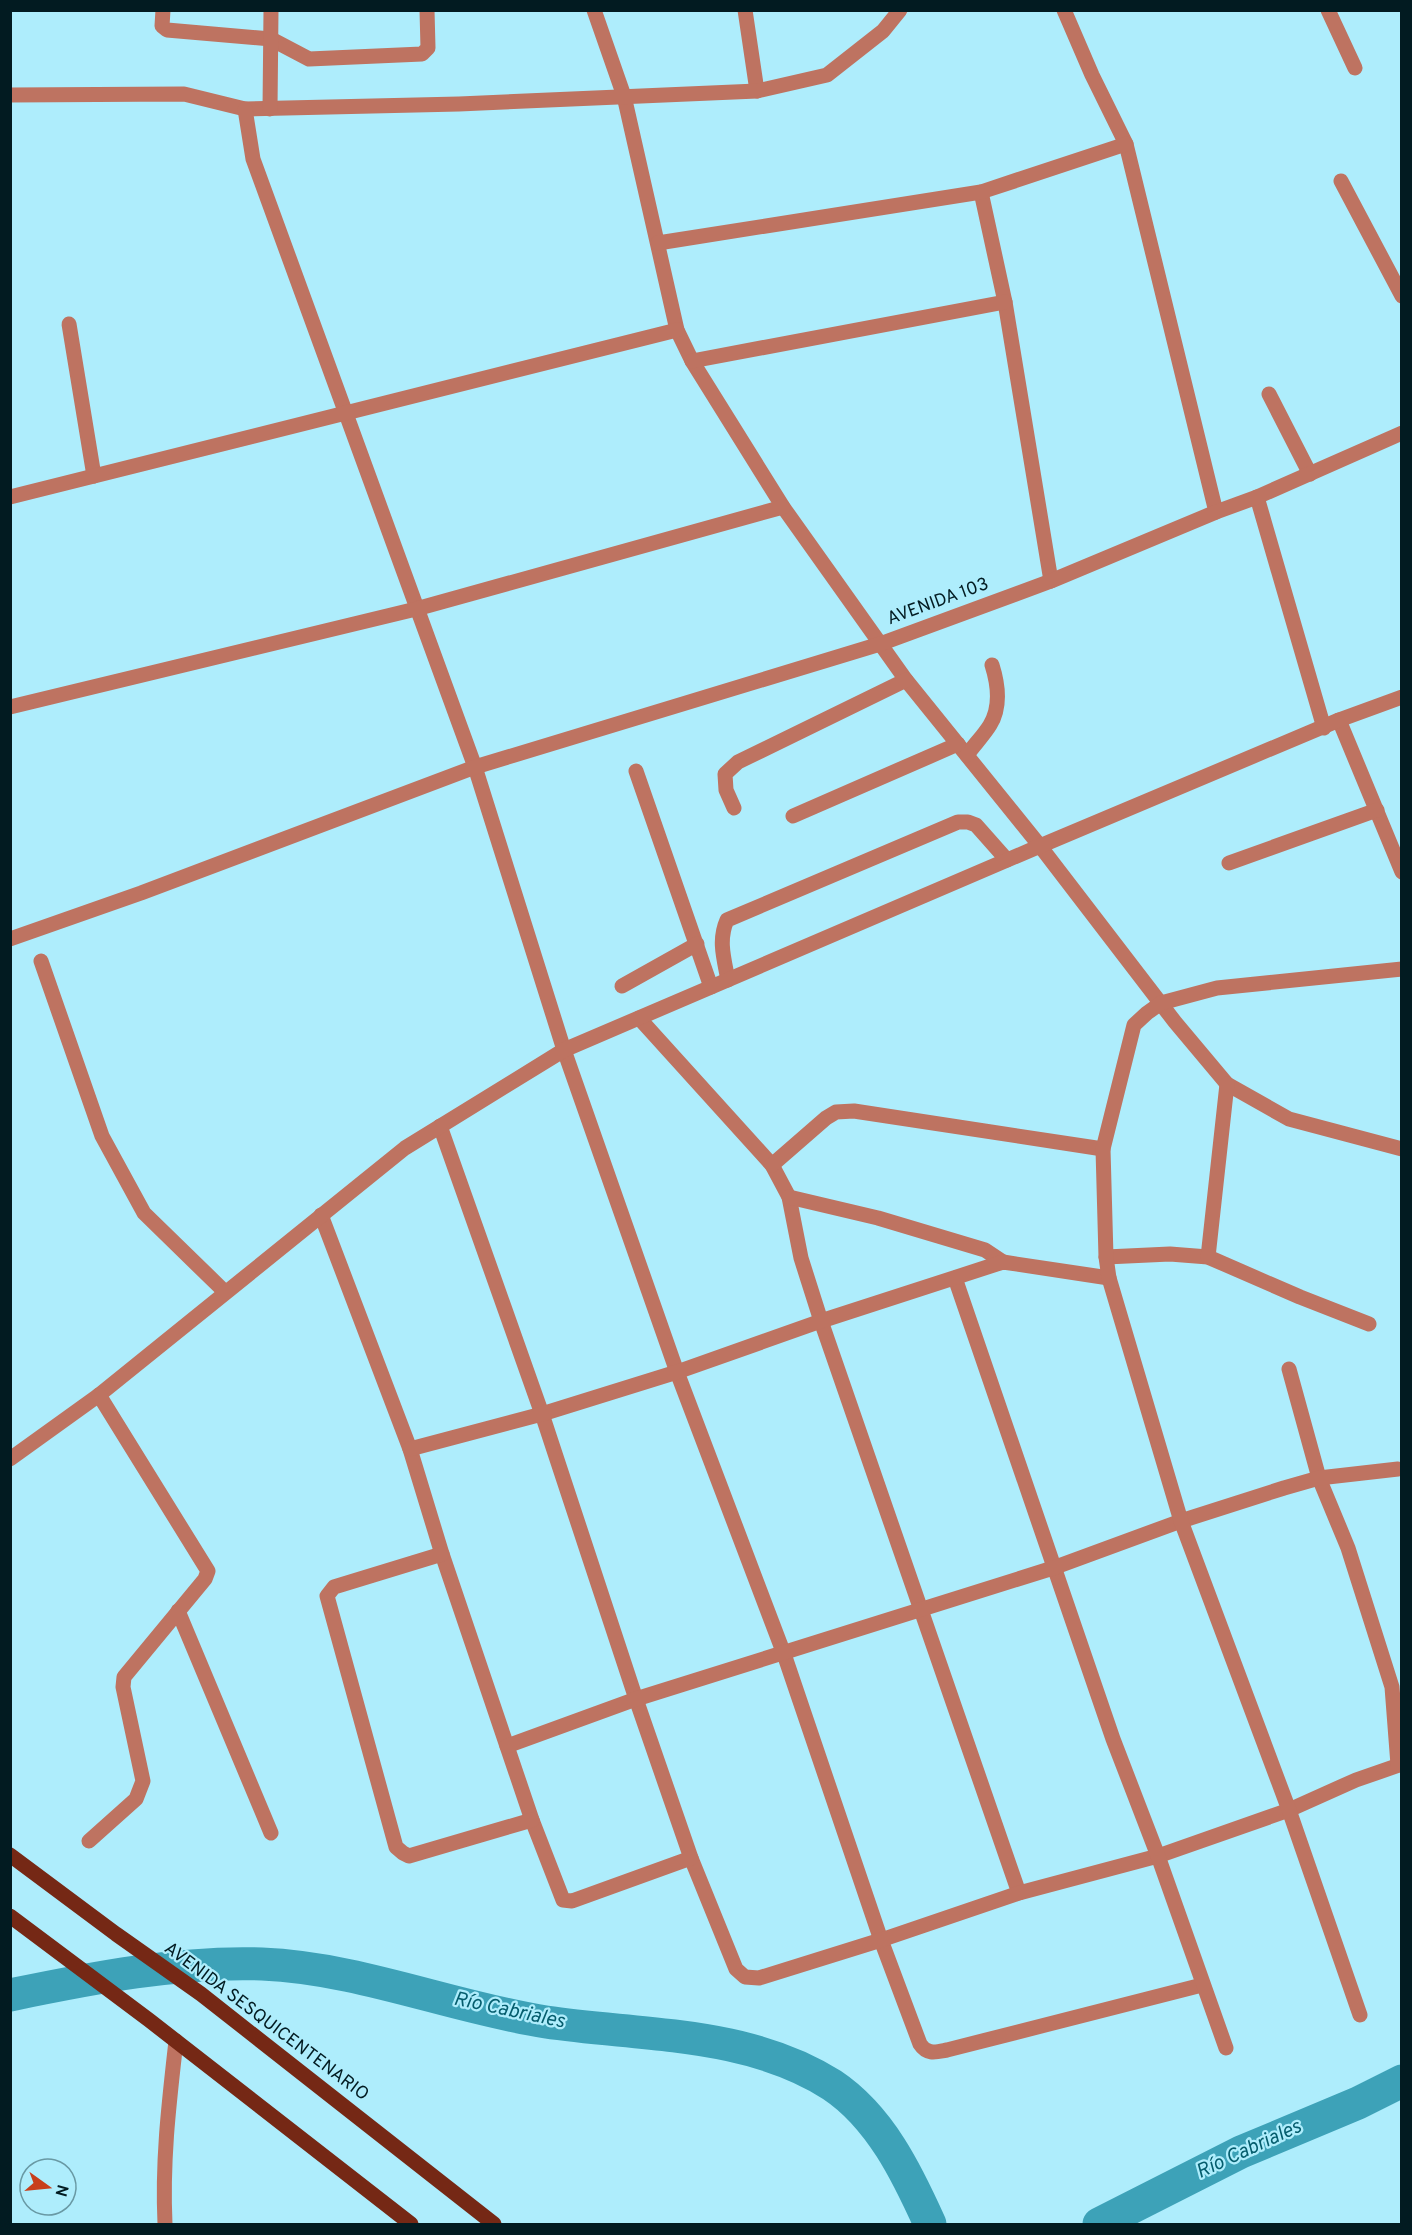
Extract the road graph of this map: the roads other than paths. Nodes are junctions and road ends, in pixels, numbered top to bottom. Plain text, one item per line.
1 (163, 10) edge
2 (271, 10) edge
3 (427, 10) edge
4 (594, 10) edge
5 (745, 10) edge
6 (900, 10) edge
7 (1064, 10) edge
8 (1328, 10) edge
9 (271, 39) junction
10 (1355, 68) dead end
11 (757, 91) junction
12 (10, 94) edge
13 (624, 96) junction
14 (246, 109) junction
15 (270, 109) junction
16 (1126, 144) junction
17 (1341, 181) dead end
18 (981, 192) junction
19 (658, 243) junction
20 (1401, 296) edge
21 (1005, 302) junction
22 (69, 324) dead end
23 (677, 330) junction
24 (692, 361) junction
25 (1269, 393) dead end
26 (346, 412) junction
27 (1401, 433) edge
28 (1310, 474) junction
29 (94, 476) junction
30 (10, 497) edge
31 (1257, 497) junction
32 (783, 507) junction
33 (1216, 512) junction
34 (1051, 581) junction
35 (416, 609) junction
36 (880, 644) junction
37 (992, 665) dead end
38 (906, 680) junction
39 (1401, 697) edge
40 (10, 707) edge
41 (1339, 720) junction
42 (1324, 728) junction
43 (962, 750) junction
44 (474, 767) junction
45 (636, 771) dead end
46 (734, 808) dead end
47 (1377, 810) junction
48 (793, 816) dead end
49 (1396, 844) edge
50 (1040, 846) junction
51 (1007, 860) junction
52 (1229, 863) dead end
53 (1401, 872) edge
54 (10, 939) edge
55 (697, 944) junction
56 (41, 961) dead end
57 (1401, 969) edge
58 (728, 980) junction
59 (622, 986) dead end
60 (711, 987) junction
61 (1161, 1004) junction
62 (639, 1018) junction
63 (564, 1050) junction
64 (1227, 1084) junction
65 (440, 1126) junction
66 (1103, 1149) junction
67 (1401, 1149) edge
68 (772, 1166) junction
69 (789, 1197) junction
70 (321, 1215) junction
71 (1106, 1257) junction
72 (1208, 1257) junction
73 (1003, 1262) junction
74 (955, 1278) junction
75 (1109, 1278) junction
76 (225, 1292) junction
77 (821, 1321) junction
78 (1369, 1324) dead end
79 (1289, 1369) dead end
80 (677, 1372) junction
81 (99, 1395) junction
82 (542, 1414) junction
83 (410, 1449) junction
84 (10, 1459) edge
85 (1398, 1469) dead end
86 (1319, 1478) junction
87 (1181, 1521) junction
88 (442, 1554) junction
89 (1053, 1568) junction
90 (920, 1610) junction
91 (178, 1611) junction
92 (784, 1654) junction
93 (636, 1699) junction
94 (507, 1746) junction
95 (1400, 1765) edge
96 (1289, 1810) junction
97 (532, 1820) junction
98 (271, 1833) dead end
99 (89, 1841) dead end
100 (10, 1855) edge
101 (1158, 1856) junction
102 (691, 1858) junction
103 (1019, 1893) junction
104 (10, 1916) edge
105 (881, 1940) junction
106 (1202, 1985) junction
107 (1360, 2015) dead end
108 (176, 2041) junction
109 (1226, 2048) dead end
110 (165, 2224) edge
111 (411, 2224) edge
112 (494, 2224) edge

1 - 9 street
2 - 9 street
3 - 9 street
4 - 13 street
5 - 11 street
6 - 11 street
7 - 16 street
8 - 10 street
9 - 15 street
11 - 13 street
12 - 14 street
13 - 15 street
13 - 19 street
14 - 15 street
14 - 26 street
16 - 18 street
16 - 33 street
17 - 20 street
18 - 19 street
18 - 21 street
19 - 23 street
21 - 24 street
21 - 34 street
22 - 29 street
23 - 24 street
23 - 26 street
24 - 32 street
25 - 28 street
26 - 29 street
26 - 35 street
27 - 28 street, AVENIDA 103
28 - 31 street, AVENIDA 103
29 - 30 street
31 - 33 street, AVENIDA 103
31 - 42 street
32 - 35 street
32 - 36 street
33 - 34 street, AVENIDA 103
34 - 36 street, AVENIDA 103
35 - 40 street
35 - 44 street
36 - 38 street
36 - 44 street, AVENIDA 103
37 - 43 street
38 - 43 street
38 - 46 street
39 - 41 street
41 - 42 street
41 - 47 street
42 - 50 street
43 - 48 street
43 - 50 street
44 - 54 street, AVENIDA 103
44 - 63 street
45 - 55 street
47 - 49 street
47 - 52 street
49 - 53 street
50 - 51 street
50 - 61 street
51 - 58 street
51 - 58 street
55 - 59 street
55 - 60 street
56 - 76 street
57 - 61 street
58 - 60 street
60 - 62 street
61 - 64 street
61 - 66 street
62 - 63 street
62 - 68 street
63 - 65 street
63 - 80 street
64 - 67 street
64 - 72 street
65 - 70 street
65 - 82 street
66 - 68 street
66 - 71 street
68 - 69 street
69 - 73 street
69 - 77 street
70 - 76 street
70 - 83 street
71 - 72 street
71 - 75 street
72 - 78 street
73 - 74 street
73 - 75 street
74 - 77 street
74 - 89 street
75 - 87 street
76 - 81 street
77 - 80 street
77 - 90 street
79 - 86 street
80 - 82 street
80 - 92 street
81 - 84 street
81 - 91 street
82 - 83 street
82 - 93 street
83 - 88 street
85 - 86 street
86 - 87 street
86 - 95 street
87 - 89 street
87 - 96 street
88 - 94 street
88 - 97 street
89 - 90 street
89 - 101 street
90 - 92 street
90 - 103 street
91 - 98 street
91 - 99 street
92 - 93 street
92 - 105 street
93 - 94 street
93 - 102 street
94 - 97 street
95 - 96 street
96 - 101 street
96 - 107 street
97 - 102 street
100 - 112 main road, AVENIDA SESQUICENTENARIO
101 - 103 street
101 - 106 street
102 - 105 street
103 - 105 street
104 - 108 main road
105 - 106 street
106 - 109 street
108 - 110 street
108 - 111 main road

